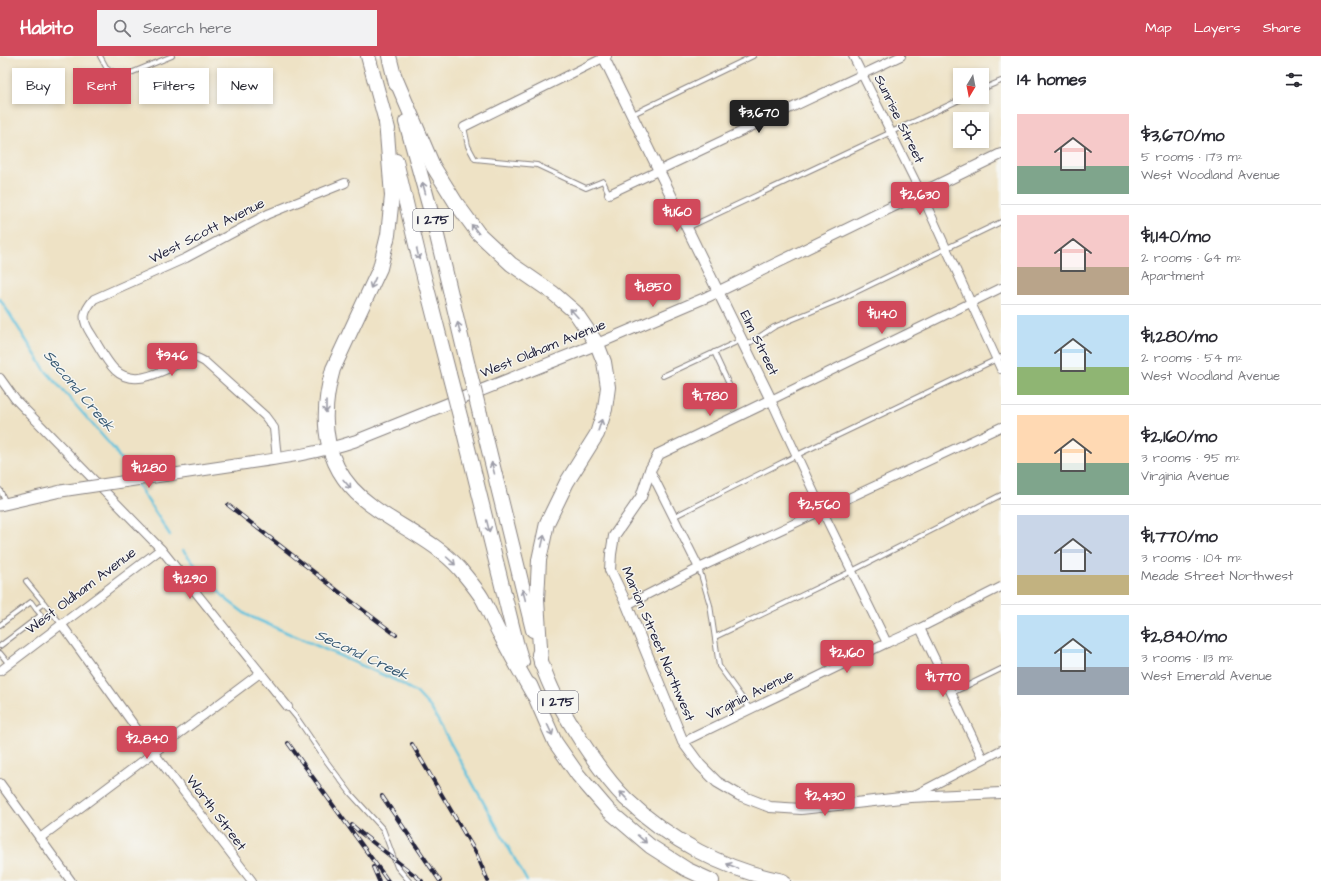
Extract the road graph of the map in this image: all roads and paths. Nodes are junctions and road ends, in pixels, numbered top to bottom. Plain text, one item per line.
1 (100, 56) edge
2 (172, 56) edge
3 (368, 56) edge
4 (389, 56) edge
5 (753, 56) edge
6 (853, 56) edge
7 (901, 56) edge
8 (605, 57) edge
9 (862, 74) junction
10 (394, 75) junction
11 (1001, 81) edge
12 (989, 86) edge
13 (953, 103) edge
14 (632, 115) junction
15 (386, 121) junction
16 (464, 127) joint
17 (890, 132) junction
18 (1001, 154) edge
19 (659, 170) junction
20 (345, 183) dead end
21 (921, 192) junction
22 (609, 194) joint
23 (1001, 222) edge
24 (686, 228) junction
25 (946, 248) junction
26 (1001, 288) edge
27 (718, 292) junction
28 (970, 303) junction
29 (743, 343) junction
30 (597, 344) junction
31 (714, 352) junction
32 (999, 358) edge
33 (1001, 369) edge
34 (663, 376) dead end
35 (0, 378) edge
36 (733, 393) dead end
37 (771, 400) junction
38 (1001, 427) edge
39 (330, 449) junction
40 (797, 455) junction
41 (277, 459) junction
42 (650, 470) junction
43 (0, 490) edge
44 (1001, 495) edge
45 (3, 504) edge
46 (822, 510) junction
47 (673, 517) junction
48 (161, 548) junction
49 (699, 568) junction
50 (852, 571) junction
51 (26, 581) dead end
52 (1001, 587) edge
53 (44, 603) junction
54 (627, 605) junction
55 (36, 610) junction
56 (0, 625) edge
57 (62, 625) junction
58 (920, 628) junction
59 (715, 637) junction
60 (887, 643) junction
61 (0, 646) edge
62 (0, 653) edge
63 (541, 663) junction
64 (9, 664) junction
65 (1001, 669) edge
66 (0, 671) edge
67 (260, 673) junction
68 (952, 693) junction
69 (533, 694) junction
70 (288, 708) joint
71 (750, 710) junction
72 (683, 742) junction
73 (1001, 750) edge
74 (154, 753) junction
75 (984, 758) junction
76 (0, 783) edge
77 (1001, 793) edge
78 (910, 798) junction
79 (40, 838) junction
80 (71, 881) edge
81 (252, 881) edge
82 (409, 881) edge
83 (712, 881) edge
84 (783, 881) edge

1 - 2 lane
3 - 15 highway, I 275
4 - 10 highway, I 275
5 - 14 lane
6 - 9 street, Sunrise Street
7 - 9 street
8 - 14 street, Elm Street
8 - 16 street
9 - 17 street, Sunrise Street
9 - 19 street
30 -> 10 highway
63 -> 10 highway, I 275, bridge
11 - 12 lane
13 - 17 lane
14 - 19 street, Elm Street
15 -> 39 highway
15 -> 69 highway, I 275, bridge
16 - 22 lane
17 - 21 street, Sunrise Street
17 - 24 lane
18 - 21 street, West Oldham Avenue
19 - 22 street
19 - 24 street, Elm Street
20 - 41 street, West Scott Avenue
21 - 25 street, Sunrise Street
21 - 27 street, West Oldham Avenue
23 - 25 lane
24 - 27 street, Elm Street
25 - 28 street, Sunrise Street
25 - 29 lane
26 - 28 street
27 - 29 street, Elm Street
27 - 30 street, West Oldham Avenue
28 - 32 street, Sunrise Street
28 - 37 street
29 - 31 lane
29 - 37 street, Elm Street
30 - 39 main road, West Oldham Avenue
63 -> 30 highway
31 - 34 lane
31 - 36 lane
32 - 33 street, Sunrise Street
32 - 40 lane
35 - 48 street
37 - 40 street, Elm Street
37 - 42 street, Marion Street Northwest
38 - 46 street
39 - 41 main road, West Oldham Avenue
39 -> 69 highway
40 - 46 street, Elm Street
40 - 47 lane
41 - 45 main road, West Oldham Avenue, bridge
42 - 47 street
42 - 54 street, Marion Street Northwest
43 - 45 lane
44 - 50 lane
46 - 49 street
46 - 50 street, Elm Street
47 - 49 street
48 - 57 street, West Oldham Avenue
48 - 67 street
49 - 54 street
49 - 59 lane
50 - 59 lane
50 - 60 street, Elm Street
51 - 53 lane
52 - 58 street, Virginia Avenue
53 - 55 lane
53 - 57 lane
54 - 72 street, Marion Street Northwest
55 - 56 lane
55 - 61 lane
57 - 64 street, West Oldham Avenue
57 - 74 street, Worth Street
58 - 60 street, Virginia Avenue
58 - 68 street
59 - 71 lane
60 - 71 street, Virginia Avenue
62 - 64 lane
84 -> 63 highway, I 275
64 - 66 street, West Oldham Avenue
65 - 68 lane
67 - 70 street
67 - 74 street
68 - 75 street
69 -> 83 highway, I 275
70 - 82 lane
71 - 72 street, Virginia Avenue
72 - 78 street, Marion Street Northwest
73 - 75 street
74 - 79 street
74 - 81 street, Worth Street
75 - 78 street
76 - 79 street
77 - 78 street, Marion Street Northwest
79 - 80 street

